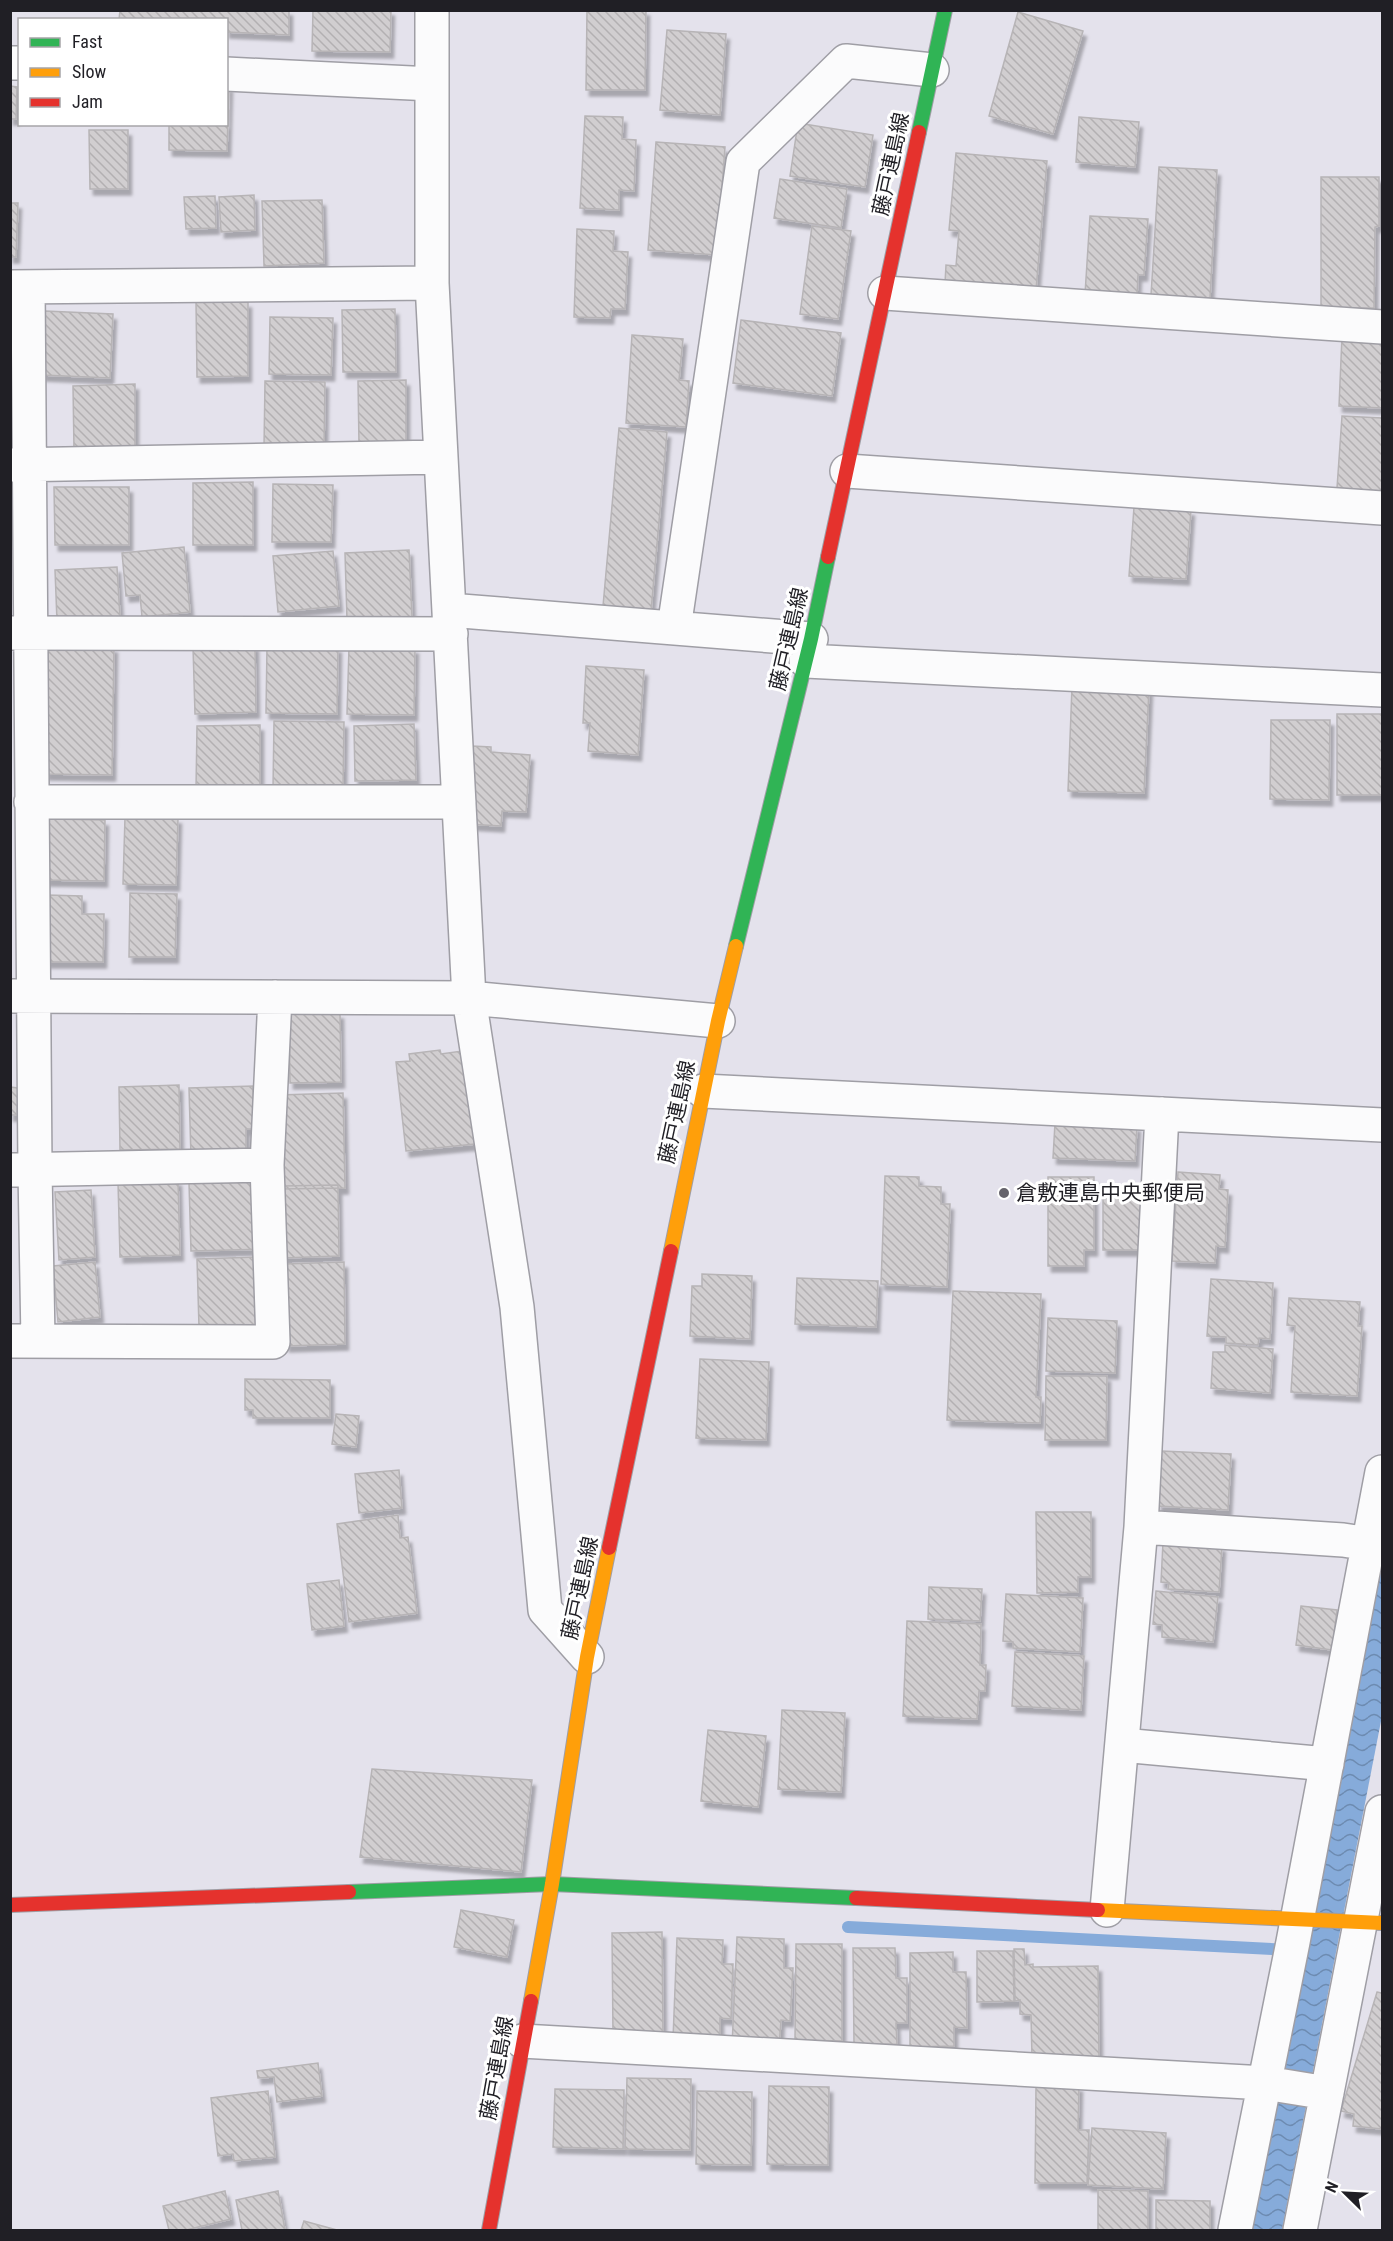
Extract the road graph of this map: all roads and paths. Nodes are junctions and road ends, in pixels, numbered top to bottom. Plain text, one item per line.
1 (432, 10) edge
2 (945, 10) edge
3 (932, 70) junction
4 (228, 74) edge
5 (432, 84) junction
6 (432, 283) junction
7 (19, 287) edge
8 (885, 293) junction
9 (1383, 327) edge
10 (441, 457) junction
11 (20, 464) edge
12 (847, 471) junction
13 (1383, 508) edge
14 (450, 622) junction
15 (674, 628) junction
16 (20, 633) edge
17 (808, 650) junction
18 (1383, 690) edge
19 (32, 802) junction
20 (459, 802) junction
21 (22, 996) edge
22 (275, 997) junction
23 (469, 998) junction
24 (718, 1020) junction
25 (703, 1091) junction
26 (1162, 1113) junction
27 (1383, 1125) edge
28 (267, 1165) junction
29 (23, 1170) edge
30 (24, 1341) edge
31 (1383, 1472) edge
32 (1142, 1527) junction
33 (1377, 1545) edge
34 (587, 1657) junction
35 (1122, 1745) junction
36 (1327, 1764) junction
37 (1383, 1812) edge
38 (552, 1884) junction
39 (10, 1905) edge
40 (1107, 1910) junction
41 (1363, 1922) edge
42 (1297, 1934) junction
43 (522, 2041) junction
44 (1269, 2084) junction
45 (1319, 2092) junction
46 (489, 2230) edge
47 (1235, 2230) edge
48 (1300, 2230) edge

1 - 5 street
2 - 3 main road, 藤戸連島線
3 - 8 main road, 藤戸連島線
3 - 15 street
4 - 5 street
5 - 6 street
6 - 7 street
6 - 10 street
7 - 11 street
8 - 9 street
8 - 12 main road, 藤戸連島線
10 - 11 street
10 - 14 street
11 - 16 street
12 - 13 street
12 - 17 main road, 藤戸連島線
14 - 15 street
14 - 16 street
14 - 20 street
15 - 17 street
16 - 19 street
17 - 18 street
17 - 24 main road, 藤戸連島線
19 - 20 street
19 - 21 street
20 - 23 street
21 - 22 street
21 - 29 street
22 - 23 street
22 - 28 street
23 - 24 street
23 - 34 street
24 - 25 main road, 藤戸連島線
25 - 26 street
25 - 34 main road, 藤戸連島線
26 - 27 street
26 - 32 street
28 - 29 street
28 - 30 street
29 - 30 street
31 - 33 street
32 - 33 street
32 - 35 street
33 - 36 street
34 - 38 main road, 藤戸連島線
35 - 36 street
35 - 40 street
36 - 42 street
37 - 41 street
38 - 39 main road
38 - 40 main road
38 - 43 main road, 藤戸連島線
40 - 42 main road
41 - 42 main road
41 - 45 street
42 - 44 street
43 - 44 street
43 - 46 main road, 藤戸連島線
44 - 45 street
44 - 47 street
45 - 48 street

